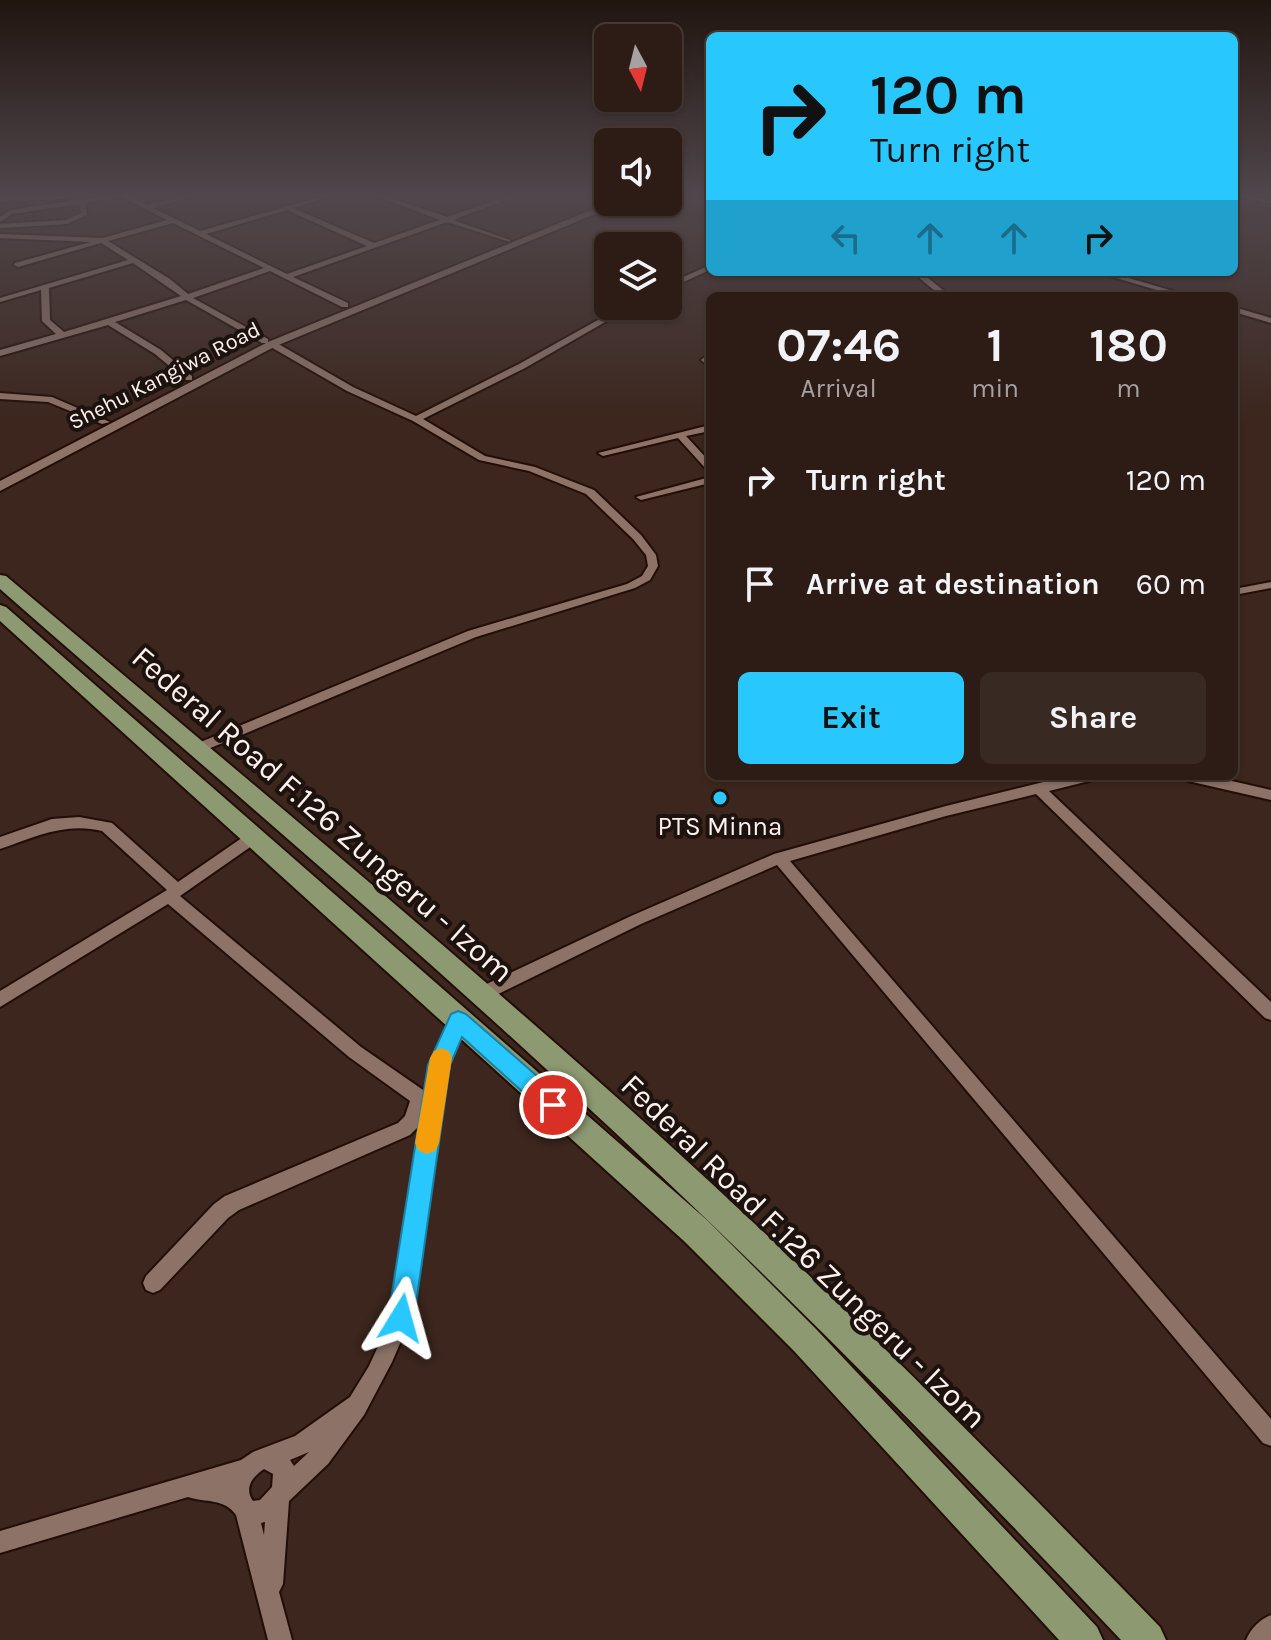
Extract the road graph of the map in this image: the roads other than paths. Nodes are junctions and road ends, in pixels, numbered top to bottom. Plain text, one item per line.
1 (102, 271) edge
2 (149, 271) edge
3 (265, 271) edge
4 (272, 271) edge
5 (304, 271) edge
6 (433, 271) edge
7 (449, 271) edge
8 (703, 271) edge
9 (921, 276) edge
10 (1114, 276) edge
11 (285, 277) junction
12 (682, 280) edge
13 (45, 288) junction
14 (941, 292) edge
15 (1172, 292) edge
16 (188, 298) junction
17 (0, 300) edge
18 (345, 305) junction
19 (1238, 310) edge
20 (1271, 310) edge
21 (1254, 315) junction
22 (604, 320) edge
23 (1271, 321) edge
24 (109, 322) junction
25 (62, 335) junction
26 (269, 343) junction
27 (0, 353) edge
28 (189, 378) junction
29 (0, 396) edge
30 (416, 419) junction
31 (105, 422) junction
32 (706, 429) edge
33 (680, 435) junction
34 (603, 453) dead end
35 (706, 464) edge
36 (0, 477) edge
37 (706, 481) edge
38 (0, 487) edge
39 (641, 497) dead end
40 (0, 580) edge
41 (1271, 585) edge
42 (1238, 591) edge
43 (0, 611) edge
44 (81, 666) junction
45 (196, 749) junction
46 (1071, 780) edge
47 (1205, 780) edge
48 (1038, 788) junction
49 (1271, 795) edge
50 (254, 837) junction
51 (0, 843) edge
52 (779, 858) junction
53 (173, 893) junction
54 (482, 994) junction
55 (0, 1000) edge
56 (1271, 1013) edge
57 (458, 1020) junction
58 (426, 1102) junction
59 (153, 1283) dead end
60 (365, 1396) junction
61 (1271, 1435) edge
62 (269, 1457) junction
63 (246, 1469) junction
64 (176, 1488) junction
65 (281, 1496) junction
66 (242, 1505) junction
67 (0, 1542) edge
68 (270, 1601) junction
69 (1271, 1627) edge
70 (280, 1640) edge
71 (1084, 1640) edge
72 (1147, 1640) edge
73 (1258, 1640) edge

1 - 13 street
2 - 16 street
3 - 16 street
4 - 11 street
5 - 11 street
6 - 18 main road, Shehu Kangiwa Road
7 - 26 main road, Shehu Kangiwa Road
8 - 12 street
9 - 14 street
10 - 15 street
11 - 18 street
13 - 17 street
13 - 25 street
16 - 24 street
16 - 26 street
18 - 26 main road, Shehu Kangiwa Road
19 - 21 street
20 - 21 street
21 - 23 street
22 - 30 street
24 - 25 street
24 - 28 street
25 - 27 street
26 - 28 main road, Shehu Kangiwa Road
26 - 30 street
26 - 38 main road, Shehu Kangiwa Road
28 - 31 main road, Shehu Kangiwa Road
29 - 31 street
30 - 45 street
31 - 36 main road, Shehu Kangiwa Road
32 - 33 street
33 - 34 street
33 - 35 street
37 - 39 street
40 - 44 main road, Federal Road F.126 Zungeru - Izom
41 - 42 street
43 - 44 main road, Federal Road F.126 Zungeru - Izom
44 - 45 main road, Federal Road F.126 Zungeru - Izom
44 - 50 main road, Federal Road F.126 Zungeru - Izom
45 - 54 main road, Federal Road F.126 Zungeru - Izom
46 - 48 street
47 - 49 street
48 - 52 street
48 - 56 street
50 - 53 street
50 - 57 main road, Federal Road F.126 Zungeru - Izom
51 - 53 street
52 - 54 street
52 - 61 street
53 - 55 street
53 - 58 street
54 - 72 main road, Federal Road F.126 Zungeru - Izom
57 - 58 street
57 - 71 main road, Federal Road F.126 Zungeru - Izom
58 - 59 street
58 - 60 street
60 - 62 street
60 - 65 street
62 - 63 street
62 - 65 street
63 - 64 street
63 - 66 street
64 - 66 street
64 - 67 street
65 - 66 street
65 - 68 street
66 - 68 street
68 - 70 street
69 - 73 street

